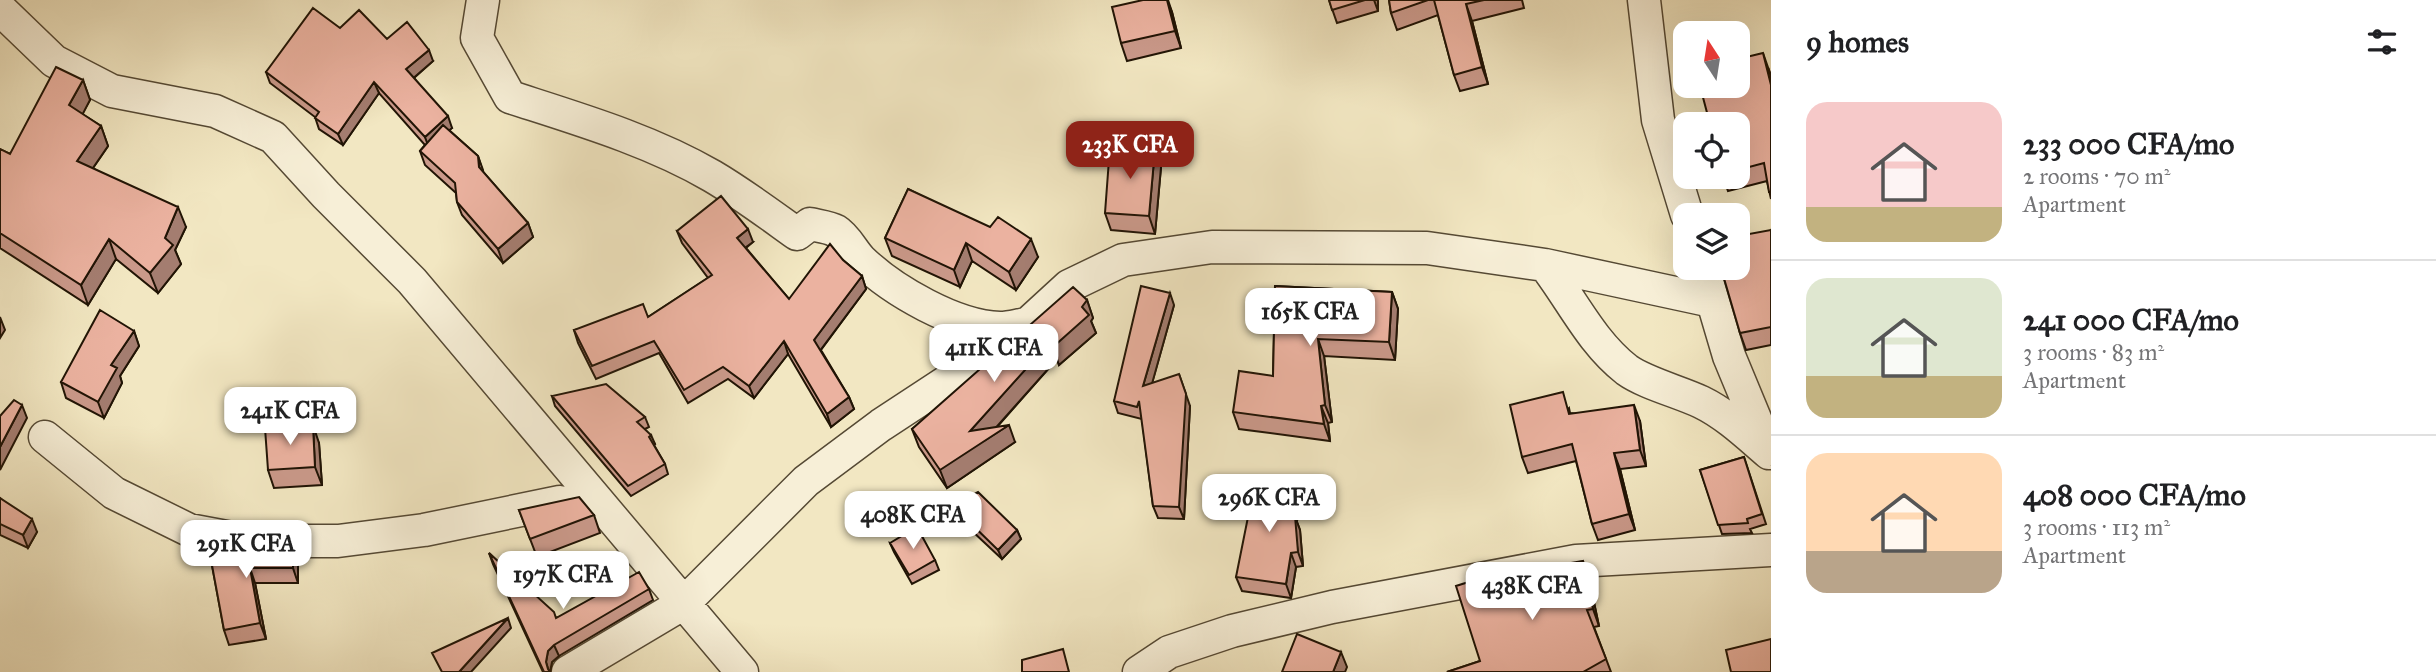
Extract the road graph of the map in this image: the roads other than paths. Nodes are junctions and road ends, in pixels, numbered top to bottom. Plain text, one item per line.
1 (483, 0) edge
2 (1634, 0) edge
3 (1644, 0) edge
4 (0, 9) edge
5 (1649, 36) junction
6 (1683, 203) edge
7 (1545, 265) junction
8 (1707, 280) edge
9 (1713, 301) junction
10 (1027, 324) junction
11 (45, 437) dead end
12 (1770, 456) edge
13 (593, 495) junction
14 (1771, 550) edge
15 (684, 603) junction
16 (568, 672) edge
17 (742, 672) edge
18 (1139, 672) edge

1 - 10 street
2 - 5 street
3 - 5 street
4 - 13 street
5 - 6 street
7 - 9 street
7 - 10 street
7 - 12 street
8 - 9 street
9 - 12 street
10 - 15 street
11 - 13 street
13 - 15 street
14 - 18 street
15 - 16 street
15 - 17 street

